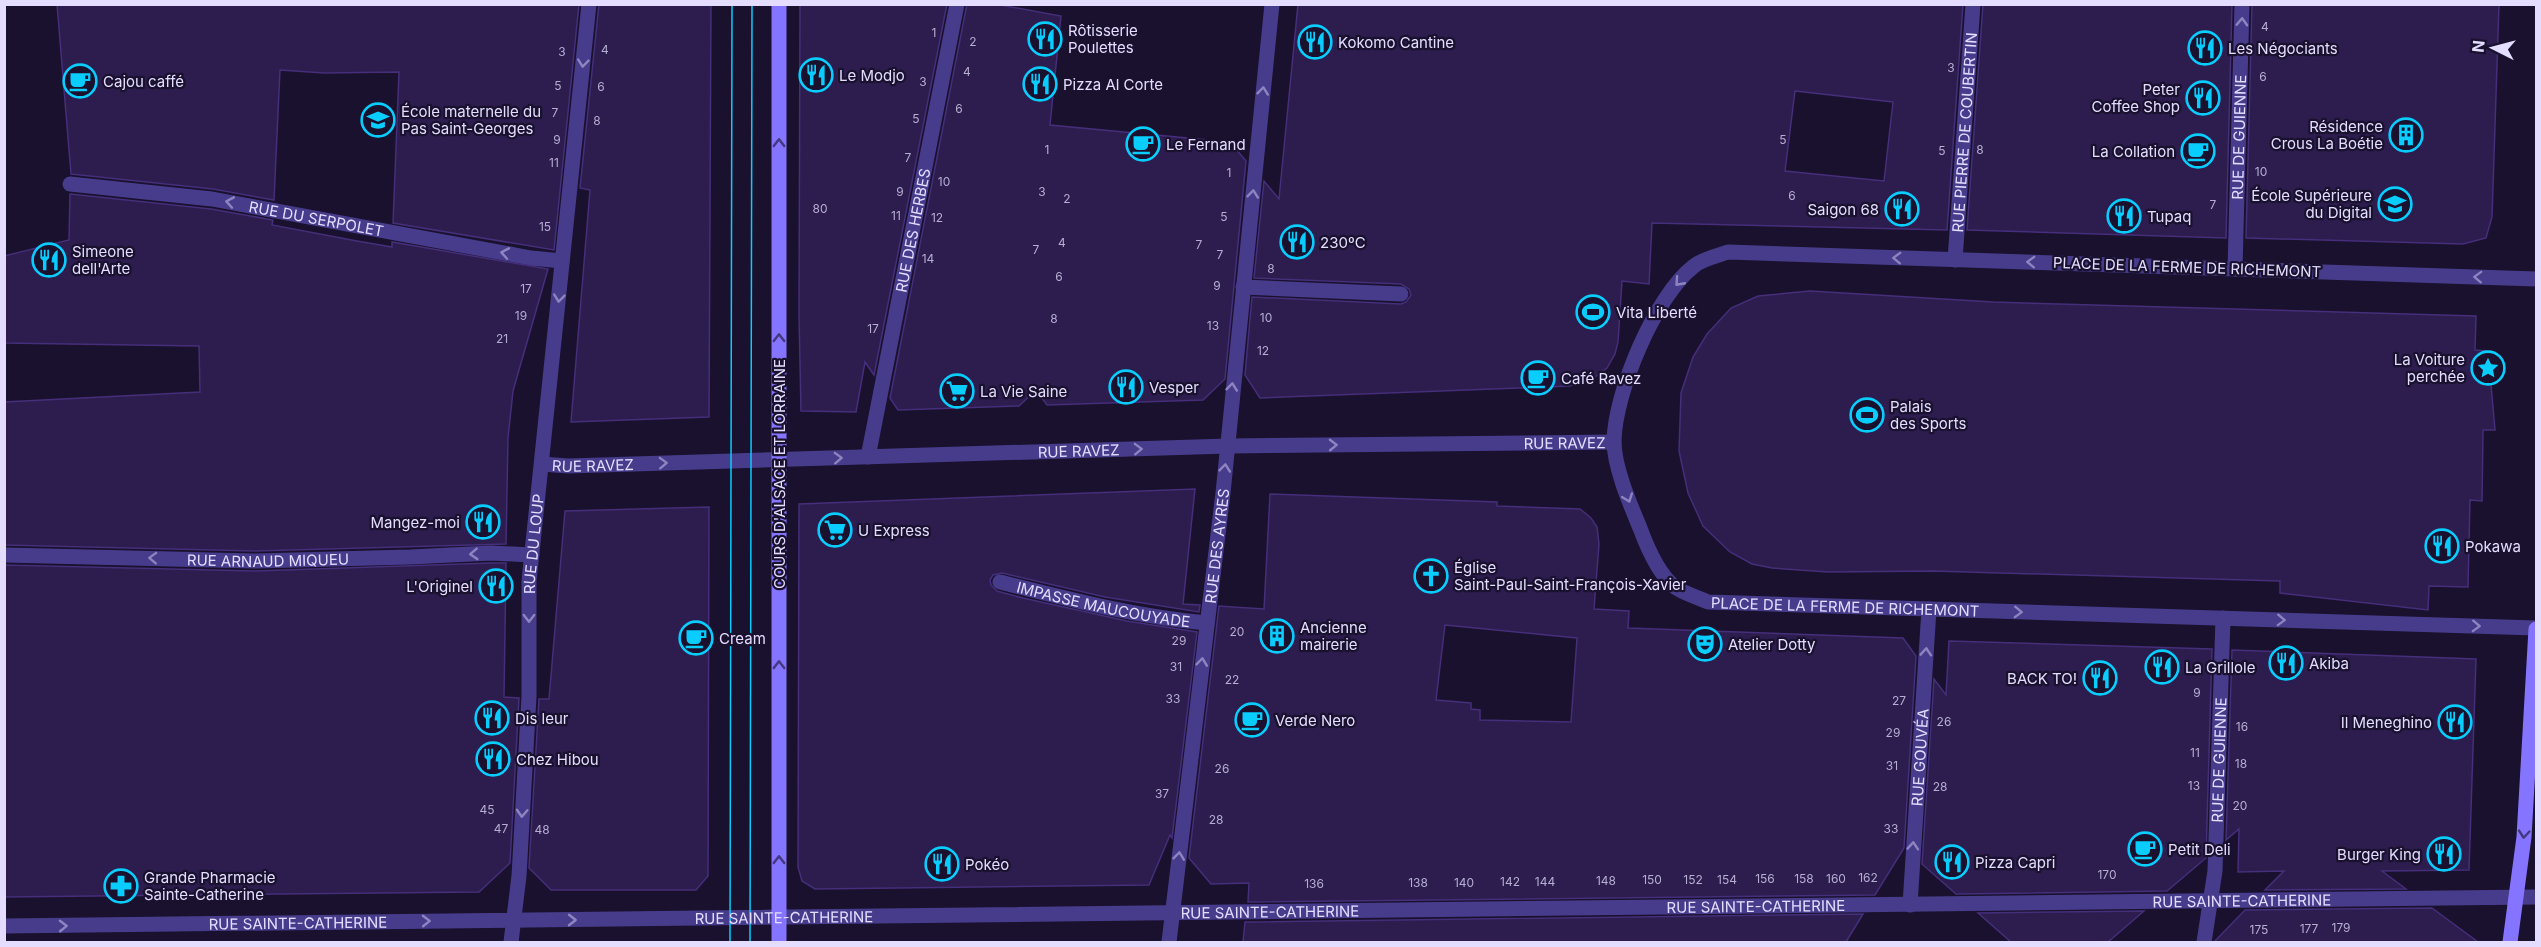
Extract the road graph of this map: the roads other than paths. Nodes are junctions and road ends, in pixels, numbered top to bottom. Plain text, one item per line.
1 (589, 4) edge
2 (779, 4) edge
3 (957, 4) edge
4 (1272, 4) edge
5 (1973, 4) edge
6 (2242, 4) edge
7 (70, 184) dead end
8 (1955, 260) junction
9 (562, 261) junction
10 (2235, 269) junction
11 (2536, 279) edge
12 (1243, 287) junction
13 (1401, 294) dead end
14 (1614, 441) junction
15 (1228, 446) junction
16 (868, 457) junction
17 (779, 460) junction
18 (542, 464) junction
19 (4, 555) edge
20 (532, 555) junction
21 (1000, 582) dead end
22 (1929, 609) junction
23 (2223, 618) junction
24 (1207, 623) junction
25 (2536, 629) edge
26 (2516, 897) junction
27 (2536, 897) edge
28 (2210, 901) junction
29 (1910, 905) junction
30 (1172, 914) junction
31 (780, 918) junction
32 (513, 920) junction
33 (4, 926) edge
34 (511, 942) edge
35 (779, 942) edge
36 (1169, 942) edge
37 (2204, 942) edge
38 (2510, 942) edge

1 -> 9 street, RUE DU LOUP
17 -> 2 street, COURS D'ALSACE ET LORRAINE
3 - 16 street, RUE DES HERBES
12 -> 4 street, RUE DES AYRES
5 - 8 street, RUE PIERRE DE COUBERTIN
10 -> 6 street, RUE DE GUIENNE
9 -> 7 street, RUE DU SERPOLET
10 -> 8 street, PLACE DE LA FERME DE RICHEMONT
8 -> 14 street, PLACE DE LA FERME DE RICHEMONT
9 -> 18 street, RUE DU LOUP
11 -> 10 street, PLACE DE LA FERME DE RICHEMONT
12 - 13 street
15 -> 12 street, RUE DES AYRES
15 -> 14 street, RUE RAVEZ
14 -> 22 street, PLACE DE LA FERME DE RICHEMONT
16 -> 15 street, RUE RAVEZ
24 -> 15 street, RUE DES AYRES
17 -> 16 street, RUE RAVEZ
18 -> 17 street, RUE RAVEZ
31 -> 17 street, COURS D'ALSACE ET LORRAINE
18 - 20 street, RUE DU LOUP
20 -> 19 street, RUE ARNAUD MIQUEU
20 -> 32 street, RUE DU LOUP
21 - 24 street, IMPASSE MAUCOUYADE
22 -> 23 street, PLACE DE LA FERME DE RICHEMONT
29 -> 22 street, RUE GOUVÉA
23 -> 25 street, PLACE DE LA FERME DE RICHEMONT
23 - 28 street, RUE DE GUIENNE
30 -> 24 street, RUE DES AYRES
25 -> 26 street
26 - 27 street, RUE SAINTE-CATHERINE
26 - 28 street, RUE SAINTE-CATHERINE
26 - 38 street
28 - 29 street, RUE SAINTE-CATHERINE
28 - 37 street, RUE DE GUIENNE
29 - 30 street, RUE SAINTE-CATHERINE
30 - 31 street, RUE SAINTE-CATHERINE
30 - 36 street, RUE DES AYRES
32 -> 31 street, RUE SAINTE-CATHERINE
31 - 35 street, COURS D'ALSACE ET LORRAINE
33 -> 32 street, RUE SAINTE-CATHERINE
32 - 34 street, RUE DU LOUP

